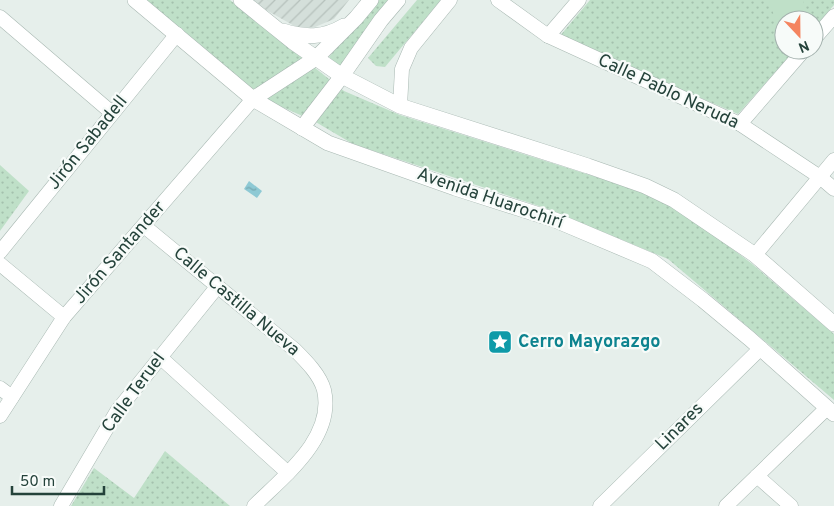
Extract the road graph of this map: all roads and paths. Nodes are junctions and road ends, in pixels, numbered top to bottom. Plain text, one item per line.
1 (136, 0) edge
2 (241, 0) edge
3 (371, 0) edge
4 (398, 0) edge
5 (450, 0) edge
6 (498, 0) edge
7 (579, 0) edge
8 (834, 16) edge
9 (0, 17) edge
10 (356, 18) junction
11 (824, 28) edge
12 (278, 30) junction
13 (177, 34) junction
14 (548, 36) junction
15 (316, 58) junction
16 (795, 60) edge
17 (342, 76) junction
18 (253, 99) junction
19 (400, 106) junction
20 (112, 113) junction
21 (740, 124) junction
22 (302, 128) junction
23 (834, 160) edge
24 (820, 177) junction
25 (834, 189) edge
26 (144, 226) junction
27 (0, 252) edge
28 (754, 255) junction
29 (0, 264) edge
30 (218, 287) junction
31 (64, 317) junction
32 (834, 324) edge
33 (761, 348) junction
34 (160, 357) junction
35 (0, 388) edge
36 (12, 397) junction
37 (831, 411) edge
38 (0, 416) edge
39 (288, 473) junction
40 (758, 476) junction
41 (61, 506) edge
42 (254, 506) edge
43 (600, 506) edge
44 (726, 506) edge
45 (791, 506) edge

1 - 13 street, Avenida Huarochirí
2 - 12 street
3 - 10 street
4 - 17 street
5 - 19 street
6 - 14 street, Calle Pablo Neruda
7 - 14 street
8 - 11 street
9 - 20 street
10 - 12 street
10 - 15 street
12 - 15 street
13 - 18 street, Avenida Huarochirí
13 - 20 street, Jirón Sabadell
14 - 21 street, Calle Pablo Neruda
15 - 17 street
15 - 18 street
16 - 21 street
17 - 19 street
17 - 22 street
18 - 22 street, Avenida Huarochirí
18 - 26 street, Jirón Santander
19 - 28 street
20 - 27 street, Jirón Sabadell
21 - 24 street, Calle Pablo Neruda
22 - 33 street, Avenida Huarochirí
23 - 24 street
24 - 25 street, Calle Pablo Neruda
24 - 28 street
26 - 30 street, Calle Castilla Nueva
26 - 31 street, Jirón Santander
28 - 32 street
29 - 31 street
30 - 34 street, Calle Teruel
30 - 39 street, Calle Castilla Nueva
31 - 36 street, Jirón Santander
33 - 37 street, Avenida Huarochirí
33 - 43 street, Linares
34 - 39 street
34 - 41 street, Calle Teruel
35 - 36 street
36 - 38 street, Jirón Santander
37 - 40 street
39 - 42 street, Calle Castilla Nueva
40 - 44 street
40 - 45 street

